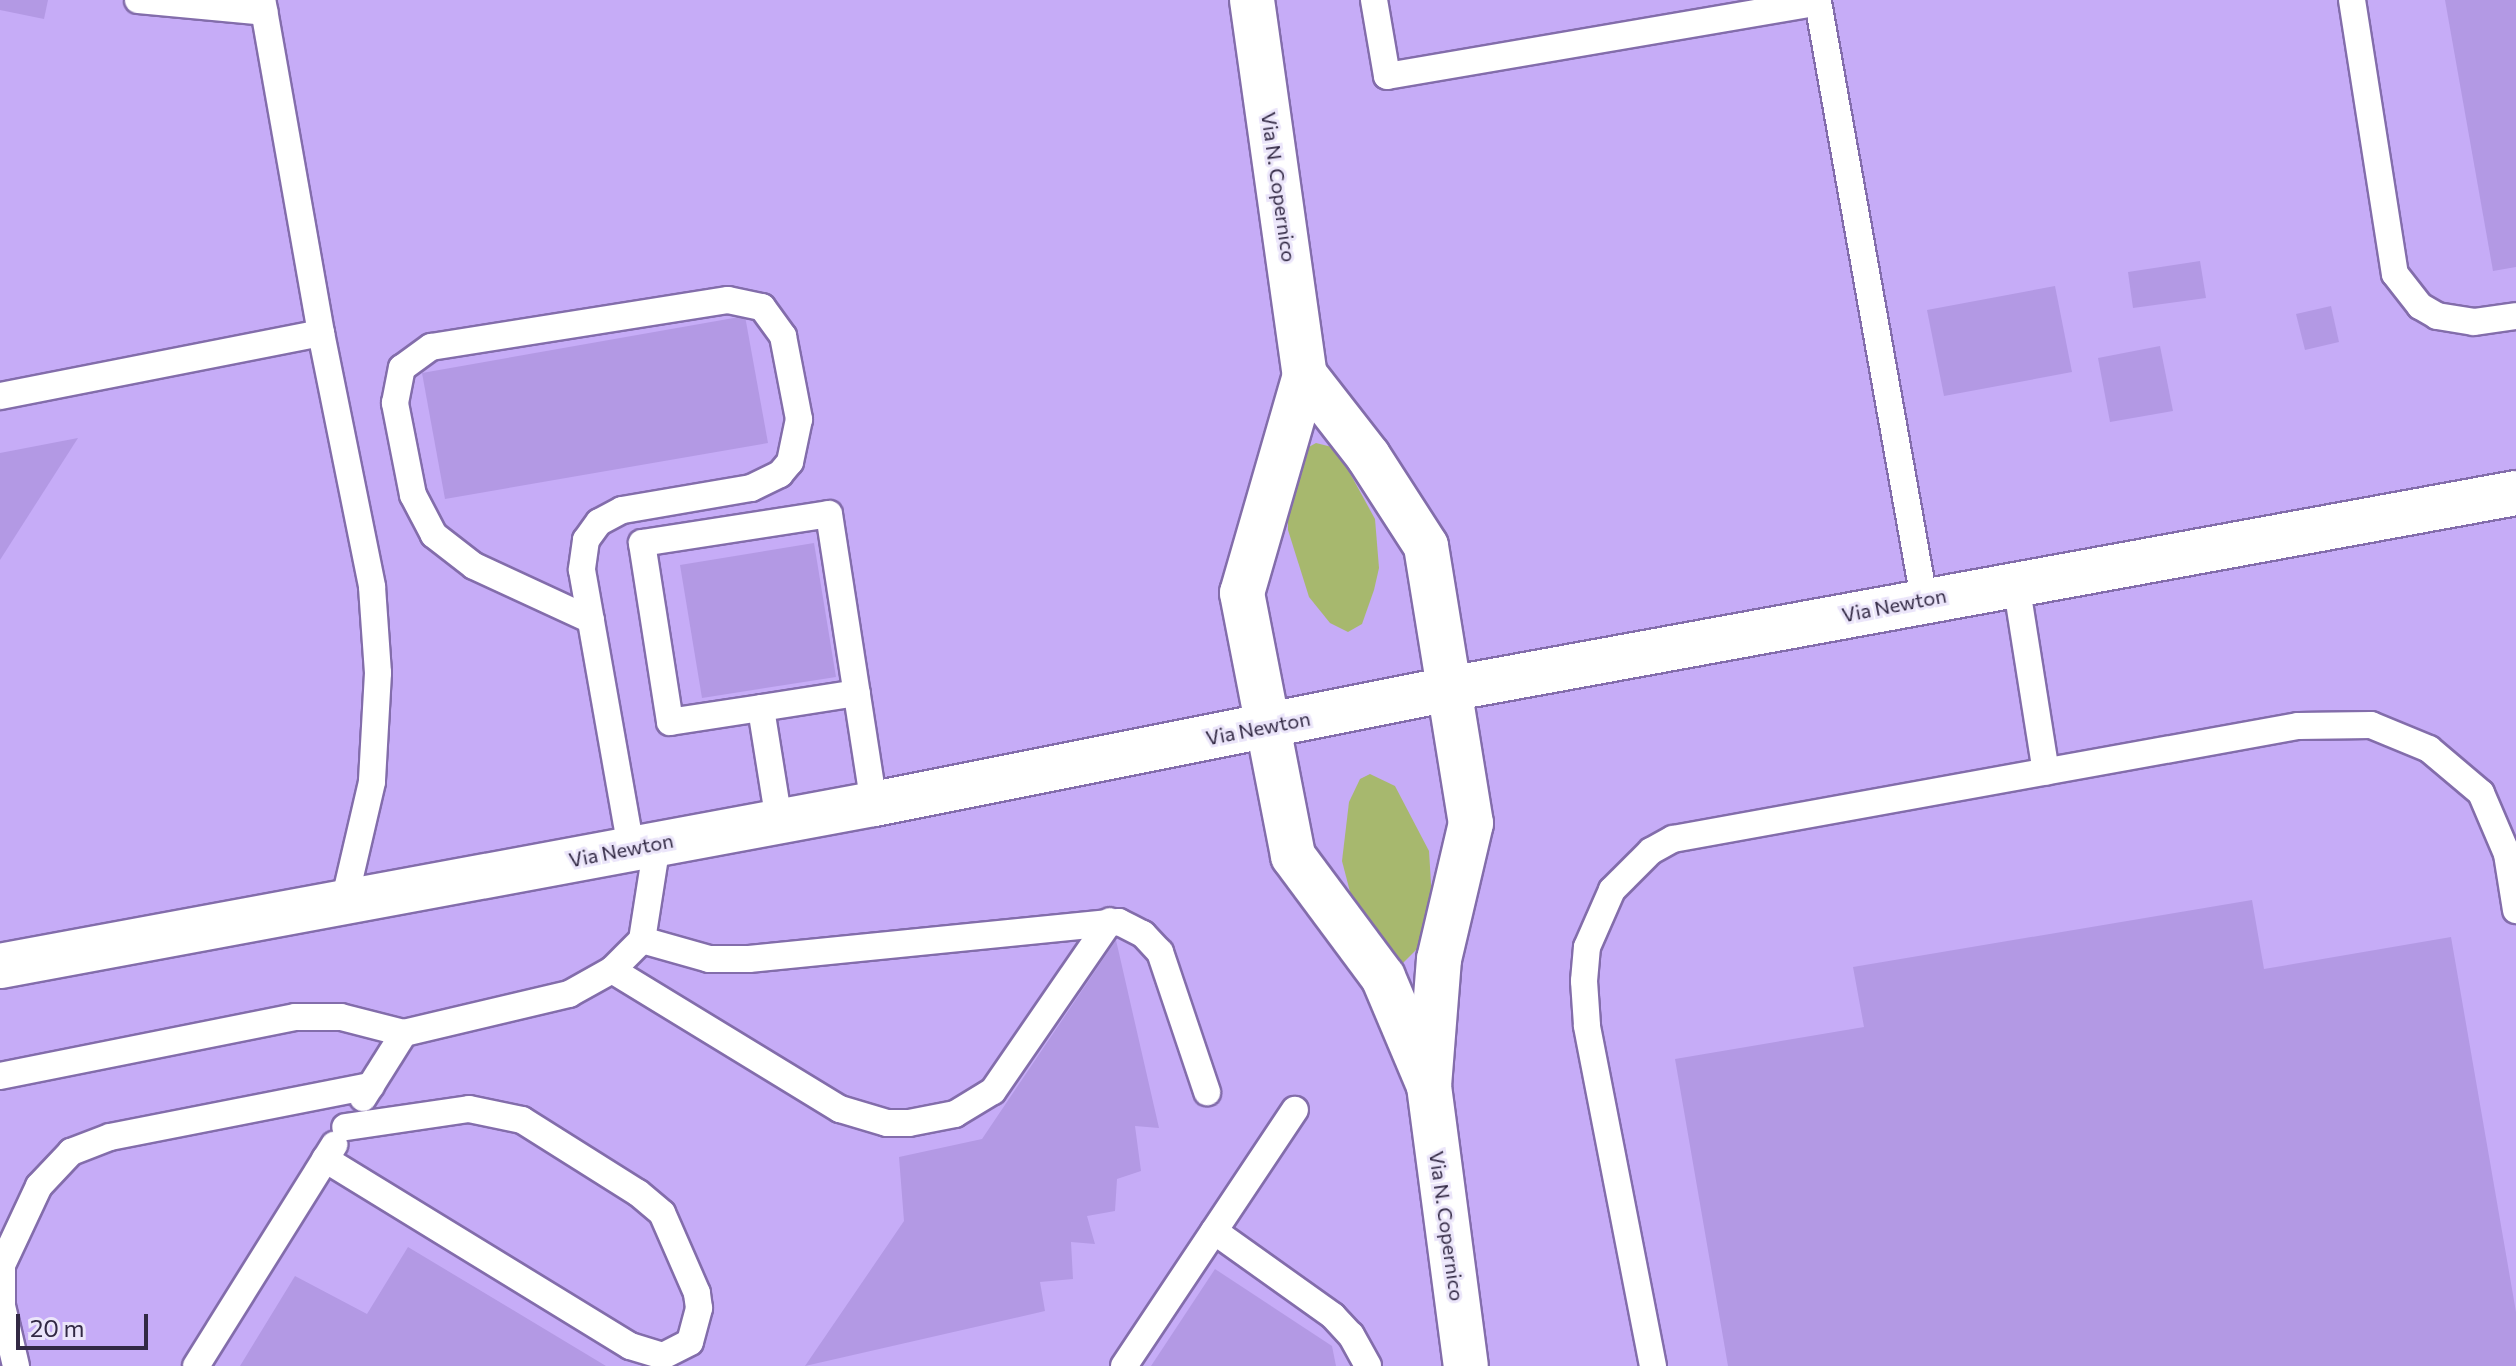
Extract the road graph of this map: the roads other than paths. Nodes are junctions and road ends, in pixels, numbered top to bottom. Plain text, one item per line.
1 (138, 0) edge
2 (1252, 0) edge
3 (1374, 0) edge
4 (2352, 0) edge
5 (1824, 1) edge
6 (263, 6) edge
7 (2516, 316) edge
8 (321, 333) junction
9 (1305, 375) junction
10 (0, 396) edge
11 (2516, 493) edge
12 (2016, 583) junction
13 (1924, 599) junction
14 (591, 620) junction
15 (1449, 689) junction
16 (857, 693) junction
17 (761, 708) junction
18 (1265, 727) junction
19 (2046, 772) junction
20 (874, 804) junction
21 (779, 821) junction
22 (644, 846) junction
23 (344, 902) junction
24 (2516, 910) edge
25 (1110, 921) junction
26 (642, 940) junction
27 (0, 966) edge
28 (612, 970) junction
29 (404, 1033) junction
30 (0, 1076) edge
31 (371, 1086) junction
32 (1429, 1086) junction
33 (1207, 1092) dead end
34 (1295, 1110) dead end
35 (345, 1127) junction
36 (325, 1159) junction
37 (1214, 1231) junction
38 (16, 1366) edge
39 (196, 1366) edge
40 (1124, 1366) edge
41 (1368, 1366) edge
42 (1466, 1366) edge
43 (1653, 1366) edge

1 - 6 lane
2 - 9 street, Via N. Copernico
3 - 5 lane
4 - 7 lane
5 - 13 lane
6 - 8 lane
8 - 10 lane
8 - 23 lane
9 - 15 street
9 - 18 street
11 - 12 street, Via Newton
12 - 13 street, Via Newton
12 - 19 lane
13 - 15 street, Via Newton
14 - 14 lane
14 - 22 lane
15 - 18 street, Via Newton
15 - 32 street
16 - 17 lane
16 - 17 lane
16 - 20 lane
17 - 21 lane
18 - 20 street, Via Newton
18 - 32 street
19 - 24 lane
19 - 43 lane
20 - 21 street, Via Newton
21 - 22 street, Via Newton
22 - 23 street, Via Newton
22 - 26 lane
23 - 27 street, Via Newton
25 - 26 lane
25 - 28 lane
25 - 33 lane
26 - 28 lane
28 - 29 lane
29 - 30 lane
29 - 31 lane
31 - 35 lane
31 - 38 lane
32 - 42 street, Via N. Copernico
34 - 37 lane
35 - 36 lane
35 - 36 lane
36 - 39 lane
37 - 40 lane
37 - 41 lane

